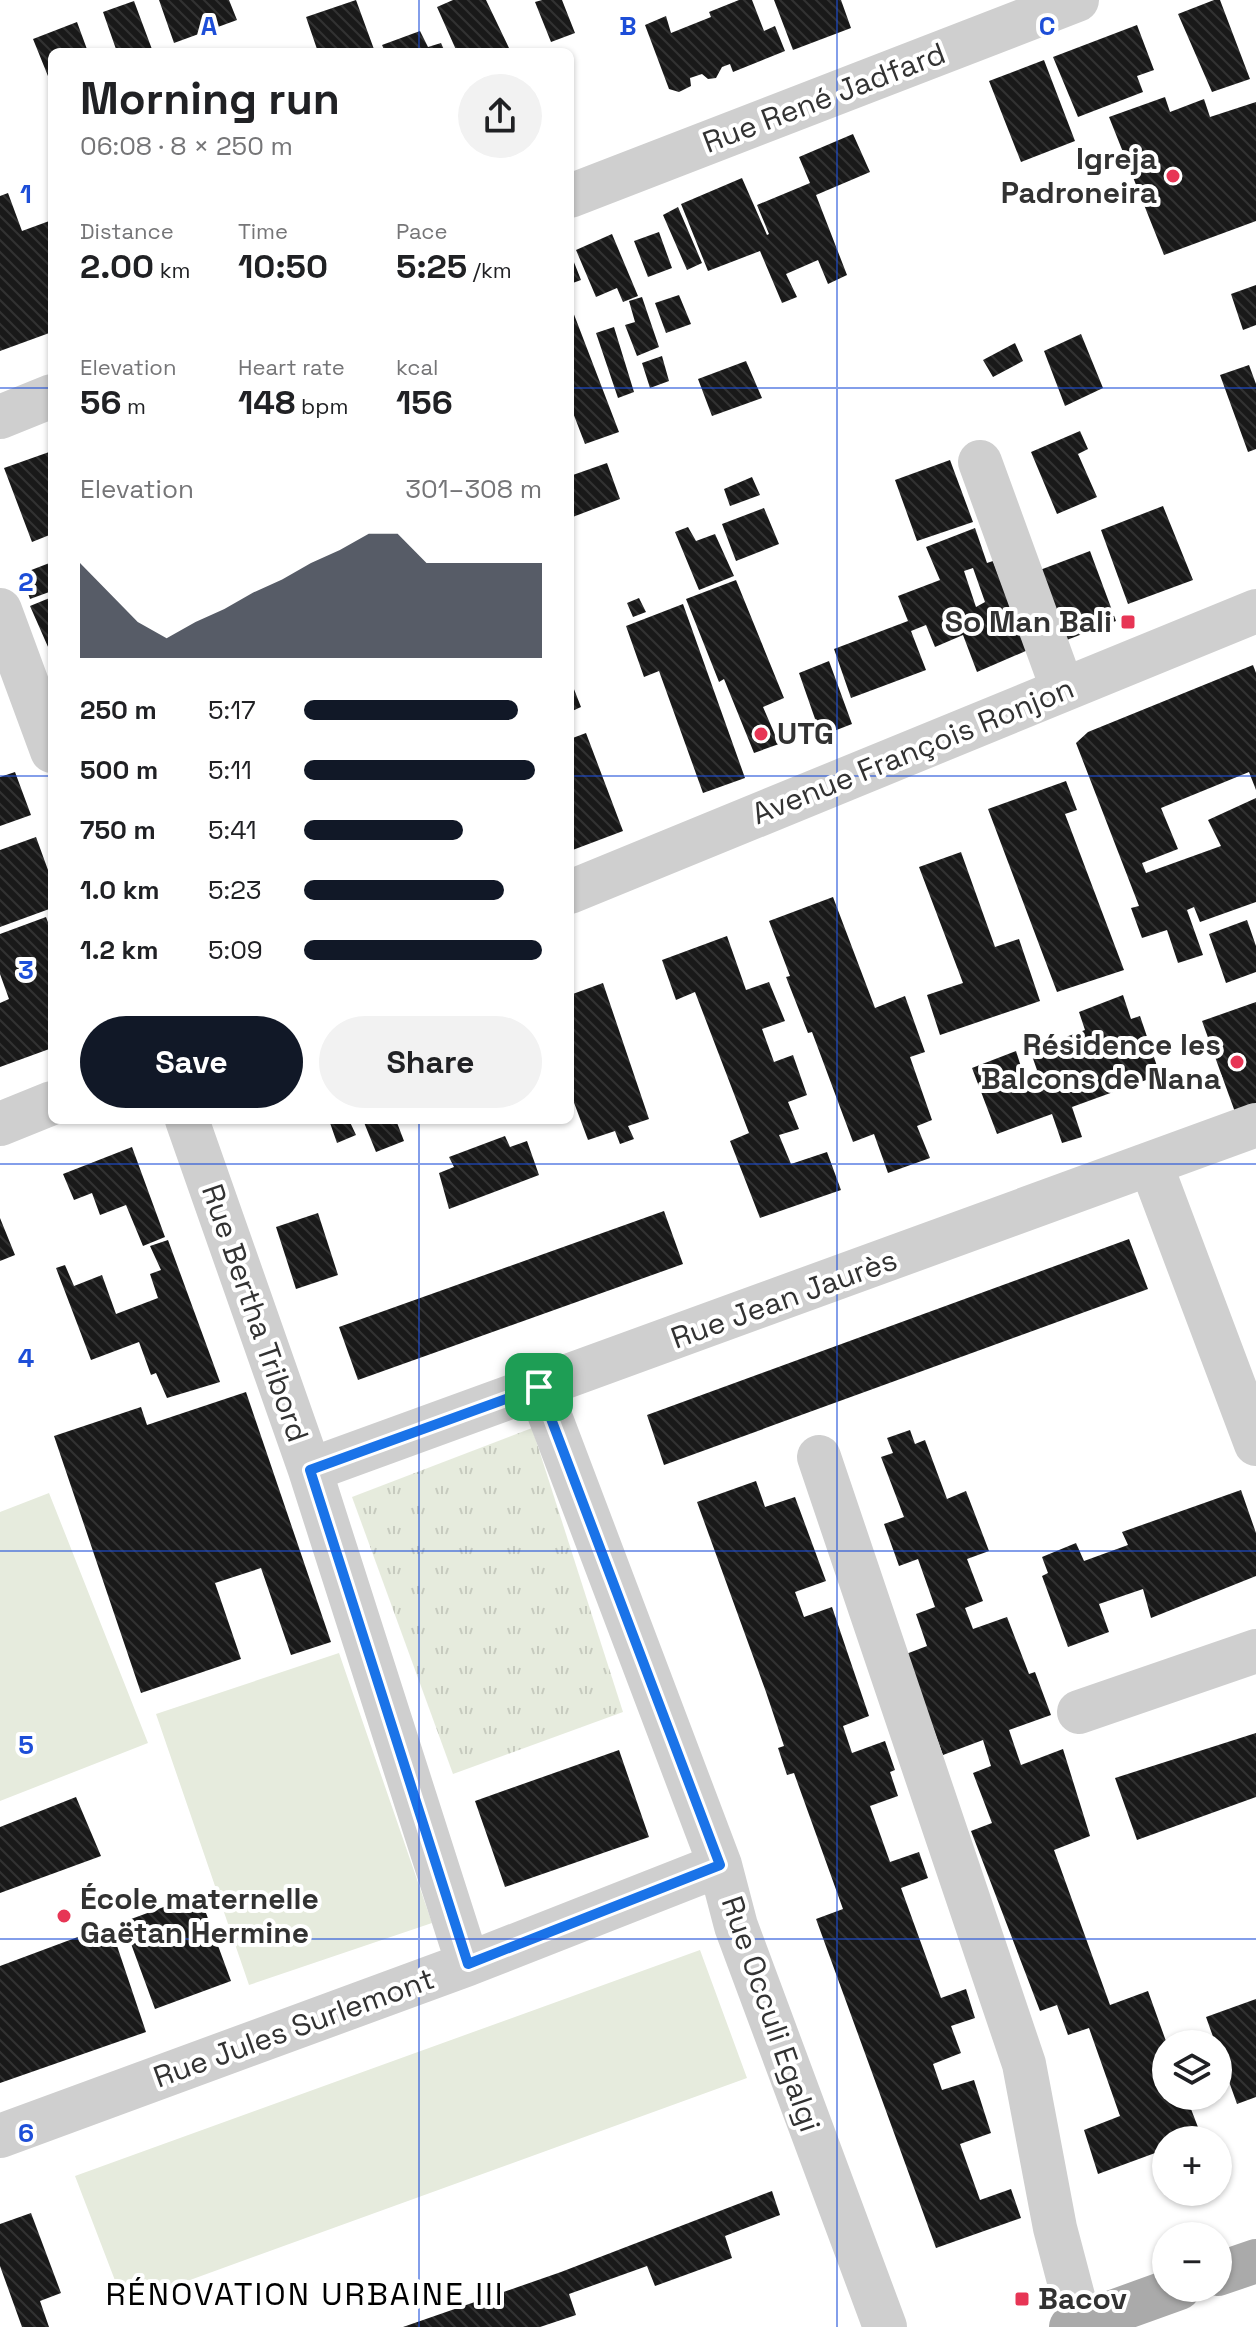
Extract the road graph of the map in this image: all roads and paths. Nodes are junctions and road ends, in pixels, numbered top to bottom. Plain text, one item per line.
1 (1077, 0) edge
2 (574, 194) edge
3 (48, 398) edge
4 (0, 417) edge
5 (980, 462) dead end
6 (0, 610) edge
7 (1256, 611) edge
8 (1063, 690) junction
9 (48, 740) edge
10 (574, 890) edge
11 (48, 1105) edge
12 (0, 1124) edge
13 (188, 1124) edge
14 (1256, 1125) edge
15 (1151, 1165) junction
16 (539, 1387) junction
17 (1256, 1444) edge
18 (819, 1457) dead end
19 (310, 1470) junction
20 (1256, 1651) edge
21 (1079, 1712) dead end
22 (720, 1865) junction
23 (468, 1964) junction
24 (0, 2136) edge
25 (1256, 2261) edge
26 (1232, 2269) edge
27 (1152, 2298) edge
28 (1075, 2325) edge
29 (885, 2327) edge

1 - 2 street, Rue René Jadfard
3 - 4 street
5 - 8 street
6 - 9 street
7 - 8 street, Avenue François Ronjon
8 - 10 street, Avenue François Ronjon
11 - 12 street
13 - 19 street, Rue Bertha Tribord
14 - 15 street, Rue Jean Jaurès
15 - 16 street, Rue Jean Jaurès
15 - 17 street
16 - 19 street, Rue Jean Jaurès
16 - 22 street, Rue Occuli Egalgi
18 - 28 street
19 - 23 street, Rue Bertha Tribord
20 - 21 street
22 - 23 street, Rue Jules Surlemont
22 - 29 street, Rue Occuli Egalgi
23 - 24 street, Rue Jules Surlemont
25 - 26 main road
27 - 28 main road

